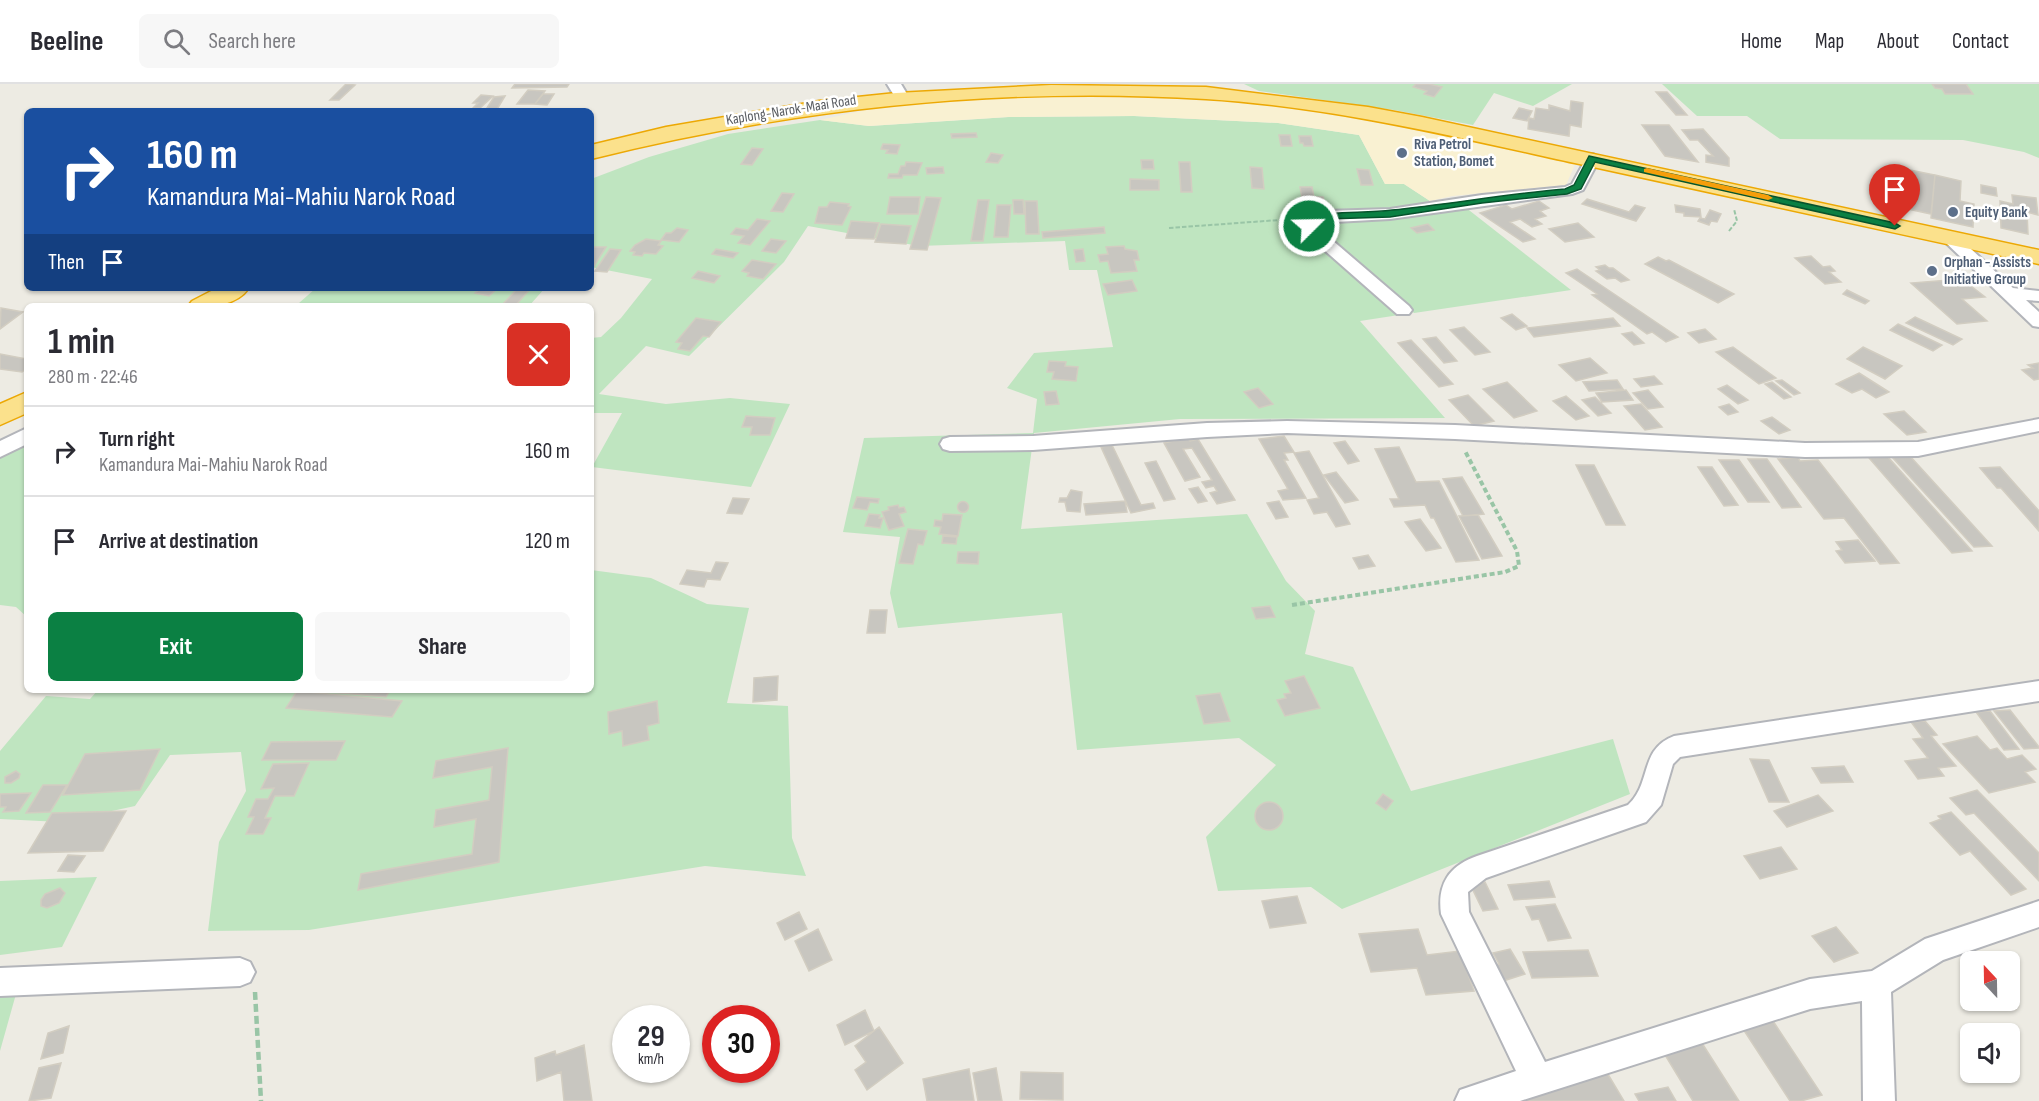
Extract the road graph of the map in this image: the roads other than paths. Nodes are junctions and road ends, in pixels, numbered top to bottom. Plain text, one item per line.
1 (897, 89) edge
2 (594, 151) edge
3 (1593, 158) junction
4 (1950, 238) junction
5 (2039, 257) edge
6 (230, 291) edge
7 (2006, 293) junction
8 (2039, 296) edge
9 (207, 303) edge
10 (1403, 310) dead end
11 (2039, 322) edge
12 (24, 403) edge
13 (0, 416) edge
14 (2039, 425) edge
15 (24, 437) edge
16 (951, 444) dead end
17 (0, 450) edge
18 (2039, 691) edge
19 (2039, 914) edge
20 (240, 972) road end
21 (0, 982) edge
22 (1876, 985) junction
23 (1537, 1080) junction
24 (1472, 1101) edge
25 (1879, 1101) edge

1 - 2 highway, Kaplong-Narok-Maai Road
1 - 3 highway, Kaplong-Narok-Maai Road
3 - 4 highway, Kaplong-Narok-Maai Road
3 - 10 street
4 - 5 highway, Kaplong-Narok-Maai Road
4 - 7 street
6 - 9 highway
7 - 8 street
7 - 11 street
12 - 13 highway
14 - 16 street
15 - 17 street
18 - 23 street
19 - 22 street
20 - 21 street
22 - 23 street
22 - 25 street
23 - 24 street

